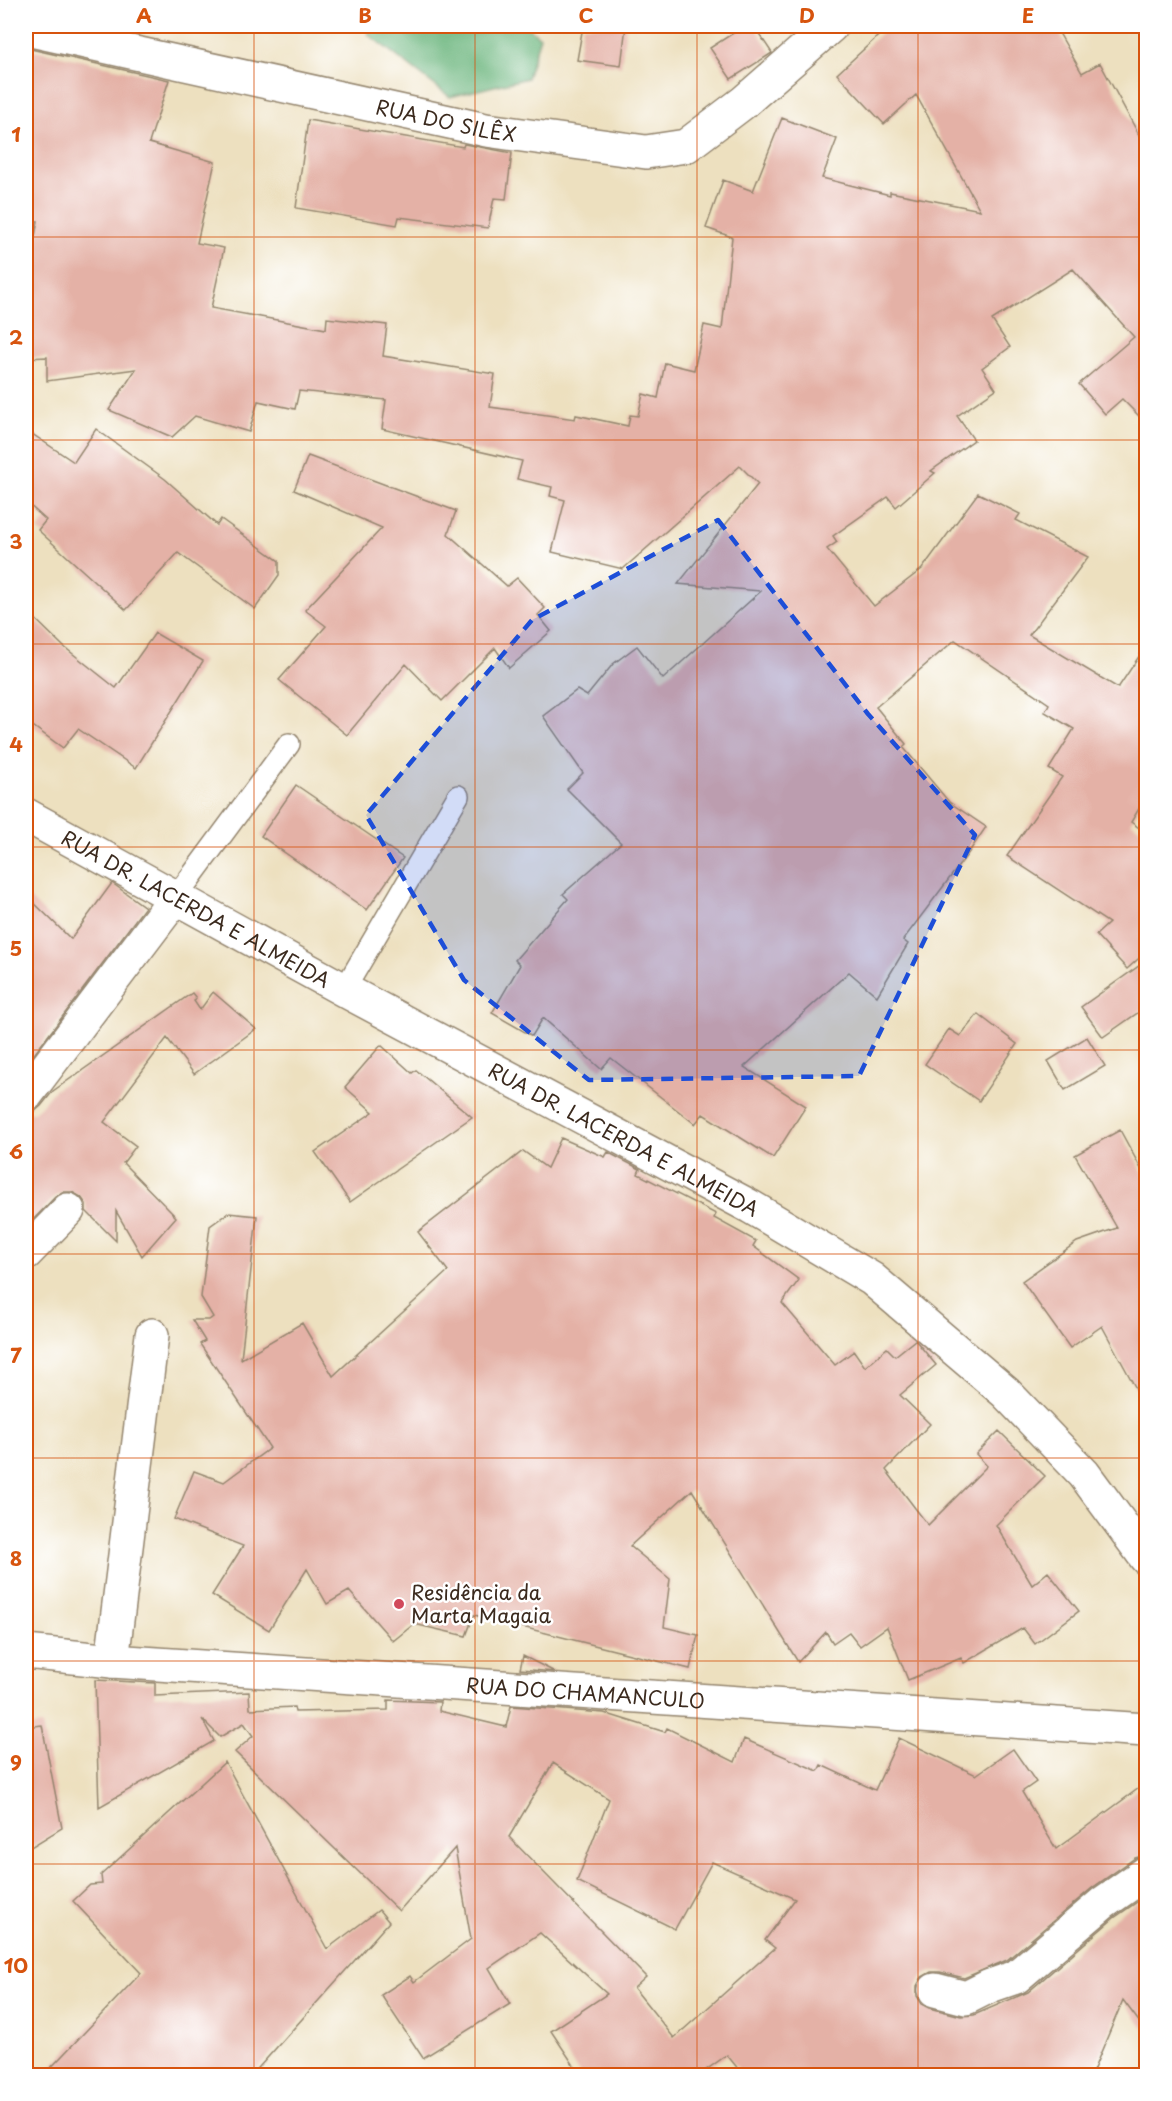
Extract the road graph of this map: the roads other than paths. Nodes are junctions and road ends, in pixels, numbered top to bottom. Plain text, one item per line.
1 (831, 26) edge
2 (26, 29) edge
3 (289, 744) dead end
4 (458, 796) dead end
5 (26, 815) edge
6 (176, 897) junction
7 (344, 990) junction
8 (26, 1095) edge
9 (68, 1210) dead end
10 (26, 1253) edge
11 (152, 1335) dead end
12 (1146, 1558) edge
13 (26, 1652) edge
14 (112, 1661) junction
15 (1146, 1730) edge
16 (1146, 1873) edge
17 (935, 1990) dead end

1 - 2 street, RUA DO SILÊX
3 - 6 lane
4 - 7 lane
5 - 6 street, RUA DR. LACERDA E ALMEIDA
6 - 7 street, RUA DR. LACERDA E ALMEIDA
6 - 8 street
7 - 12 street, RUA DR. LACERDA E ALMEIDA
9 - 10 street
11 - 14 street
13 - 14 street, RUA DO CHAMANCULO
14 - 15 street, RUA DO CHAMANCULO
16 - 17 street

